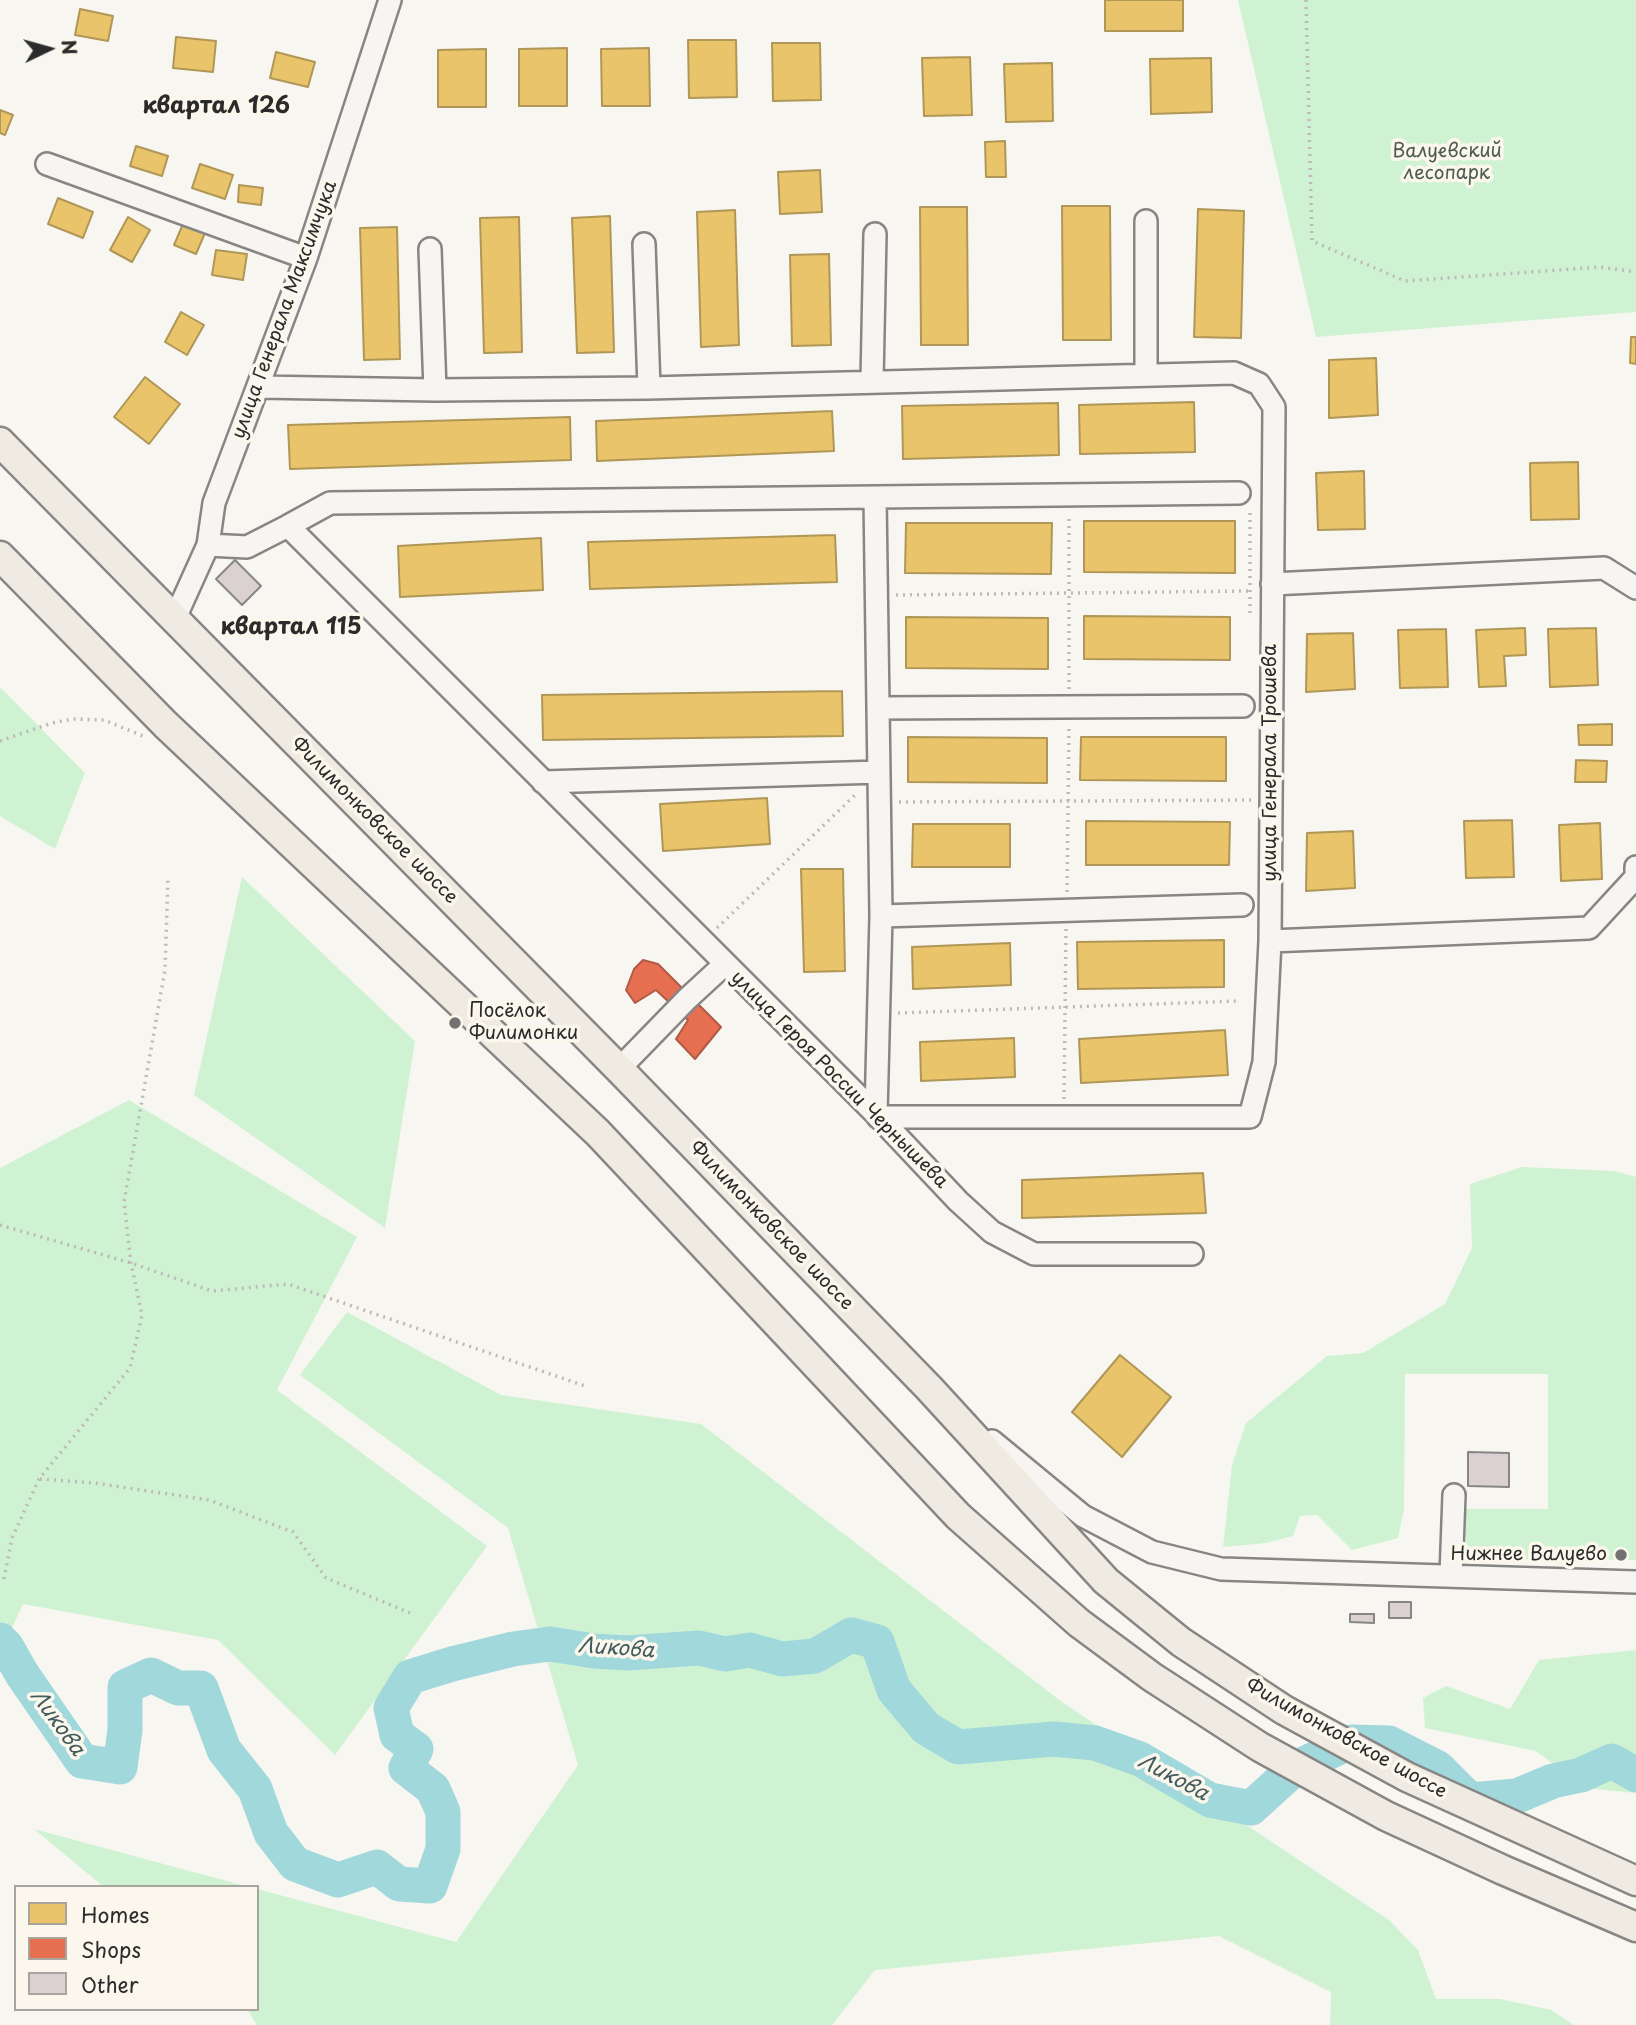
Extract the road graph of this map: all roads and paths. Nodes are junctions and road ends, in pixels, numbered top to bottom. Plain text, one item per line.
1 (390, 0) edge
2 (1306, 0) edge
3 (47, 164) dead end
4 (1146, 221) dead end
5 (874, 234) dead end
6 (644, 244) dead end
7 (430, 249) dead end
8 (306, 258) junction
9 (1636, 272) edge
10 (1146, 375) junction
11 (872, 381) junction
12 (259, 387) junction
13 (649, 388) junction
14 (435, 390) junction
15 (0, 442) edge
16 (1239, 493) dead end
17 (1069, 496) junction
18 (875, 498) junction
19 (288, 526) junction
20 (208, 545) junction
21 (0, 556) edge
22 (1272, 584) junction
23 (1636, 588) edge
24 (1250, 591) dead end
25 (1070, 593) junction
26 (876, 595) junction
27 (175, 618) junction
28 (1243, 706) dead end
29 (1069, 707) junction
30 (878, 708) junction
31 (144, 736) dead end
32 (0, 741) edge
33 (879, 772) junction
34 (543, 782) junction
35 (1251, 800) dead end
36 (1068, 801) junction
37 (879, 802) junction
38 (1636, 867) edge
39 (168, 877) dead end
40 (1242, 905) dead end
41 (1066, 911) junction
42 (881, 916) junction
43 (702, 942) junction
44 (1270, 942) junction
45 (725, 964) junction
46 (1240, 1001) dead end
47 (1065, 1007) junction
48 (878, 1014) junction
49 (619, 1069) junction
50 (877, 1116) junction
51 (1063, 1117) junction
52 (0, 1225) edge
53 (1192, 1254) dead end
54 (131, 1263) junction
55 (588, 1387) dead end
56 (929, 1388) junction
57 (39, 1479) junction
58 (1454, 1495) dead end
59 (1451, 1576) junction
60 (4, 1579) dead end
61 (1636, 1582) edge
62 (410, 1613) dead end
63 (1636, 1881) edge
64 (1636, 1927) edge

1 - 8 street, улица Генерала Максимчука
2 - 9 path
3 - 8 street
4 - 10 street
5 - 11 street
6 - 13 street
7 - 14 street
8 - 12 street, улица Генерала Максимчука
10 - 11 street
10 - 22 street, улица Генерала Трошева
11 - 13 street
12 - 14 street
12 - 20 street, улица Генерала Максимчука
13 - 14 street
15 - 27 main road, Филимонковское шоссе
16 - 17 street
17 - 18 street
17 - 25 path
18 - 19 street
18 - 26 street
19 - 20 street
19 - 34 street, улица Героя России Чернышева
20 - 27 street, улица Генерала Максимчука
21 - 64 main road
22 - 23 street
22 - 44 street, улица Генерала Трошева
24 - 25 path
25 - 26 path
25 - 29 path
26 - 30 street
27 - 49 main road, Филимонковское шоссе
28 - 29 street
29 - 30 street
29 - 36 path
30 - 33 street
31 - 32 path
33 - 34 street
33 - 37 street
33 - 43 path
34 - 43 street, улица Героя России Чернышева
35 - 36 path
36 - 37 path
36 - 41 path
37 - 42 street
38 - 44 street
39 - 54 path
40 - 41 street
41 - 42 street
41 - 47 path
42 - 48 street
43 - 45 street, улица Героя России Чернышева
44 - 51 street, улица Генерала Трошева
45 - 49 street
45 - 50 street, улица Героя России Чернышева
46 - 47 path
47 - 48 path
47 - 51 path
48 - 50 street
49 - 56 main road, Филимонковское шоссе
50 - 51 street
50 - 53 street, улица Героя России Чернышева
52 - 54 path
54 - 55 path
54 - 57 path
56 - 59 street
56 - 63 main road, Филимонковское шоссе
57 - 60 path
57 - 62 path
58 - 59 street
59 - 61 street

